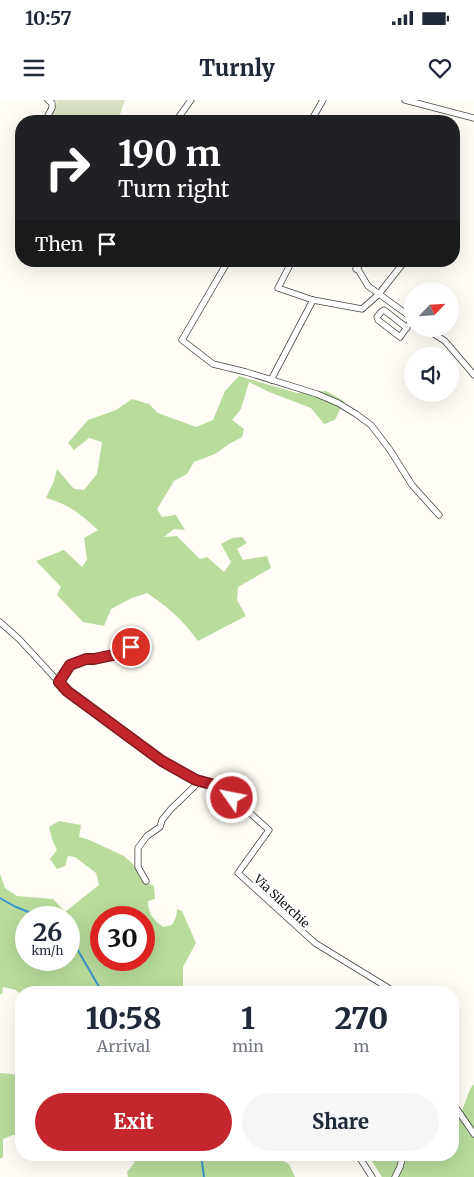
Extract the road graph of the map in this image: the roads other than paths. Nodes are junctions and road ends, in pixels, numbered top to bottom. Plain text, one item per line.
1 (48, 100) edge
2 (191, 100) edge
3 (324, 100) edge
4 (405, 100) edge
5 (421, 102) edge
6 (48, 115) edge
7 (180, 115) edge
8 (315, 115) edge
9 (474, 118) edge
10 (225, 267) edge
11 (289, 267) edge
12 (400, 267) edge
13 (356, 269) edge
14 (378, 295) junction
15 (313, 300) junction
16 (404, 313) edge
17 (407, 328) joint
18 (438, 338) edge
19 (474, 375) edge
20 (271, 380) junction
21 (439, 515) dead end
22 (0, 622) edge
23 (143, 640) dead end
24 (59, 682) junction
25 (200, 781) junction
26 (146, 881) dead end
27 (385, 986) edge
28 (459, 1112) edge
29 (474, 1134) edge
30 (362, 1161) edge
31 (402, 1161) edge
32 (372, 1177) edge
33 (395, 1177) edge

1 - 6 street
2 - 7 street
3 - 8 street
4 - 5 street
5 - 9 street
10 - 20 street
11 - 15 street
12 - 14 street
13 - 14 street
14 - 15 street
14 - 16 street
15 - 20 street
17 - 17 street
18 - 19 street
20 - 21 street
22 - 24 street, Via Silerchie
23 - 24 street
24 - 25 street, Via Silerchie
25 - 26 street
25 - 27 street, Via Silerchie
28 - 29 street
30 - 32 street
31 - 33 street

